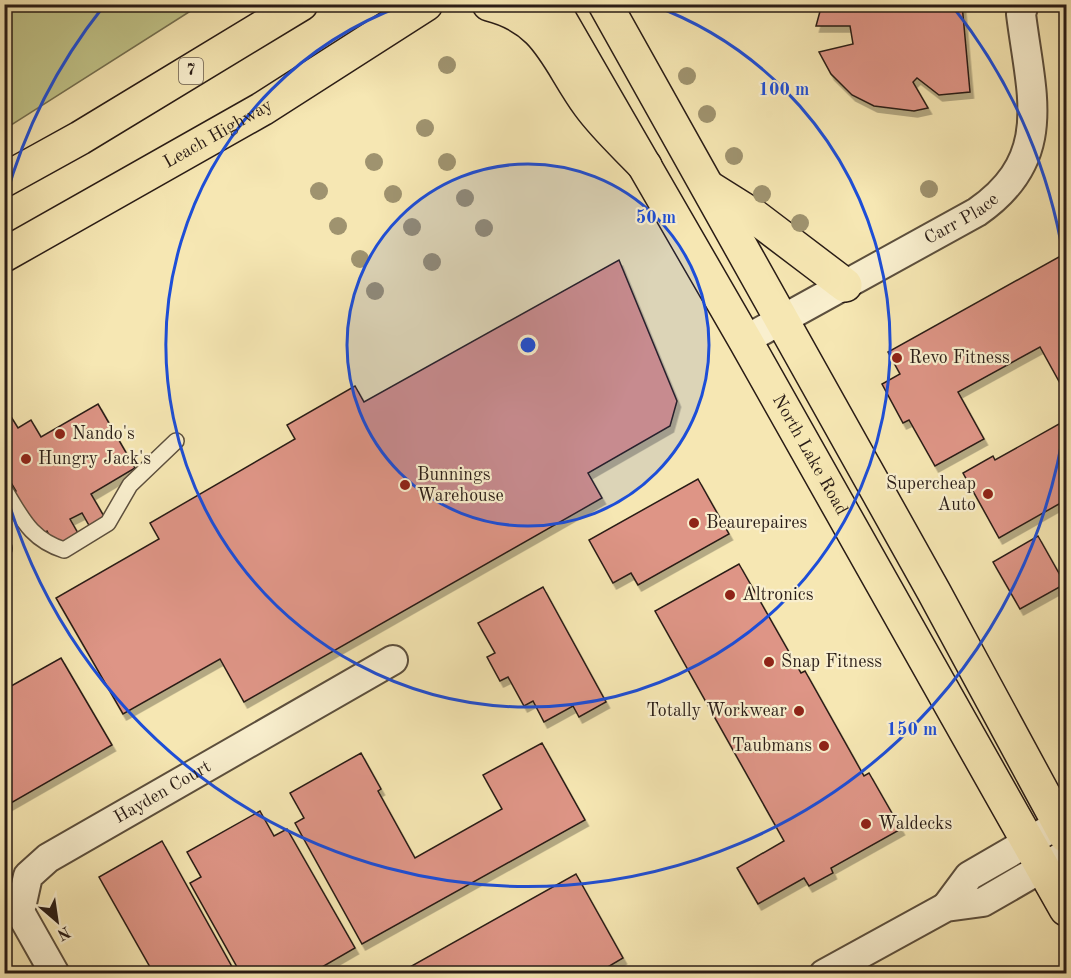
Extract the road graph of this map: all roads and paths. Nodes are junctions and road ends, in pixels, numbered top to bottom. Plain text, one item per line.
1 (260, 4) edge
2 (301, 4) edge
3 (426, 4) edge
4 (489, 4) edge
5 (551, 4) edge
6 (605, 4) edge
7 (1024, 4) edge
8 (80, 138) junction
9 (645, 166) junction
10 (4, 180) edge
11 (707, 186) junction
12 (4, 255) edge
13 (845, 285) junction
14 (781, 320) junction
15 (745, 340) junction
16 (176, 441) dead end
17 (4, 489) edge
18 (393, 660) dead end
19 (1055, 841) edge
20 (1066, 909) edge
21 (55, 974) edge
22 (824, 974) edge

1 - 8 main road
2 - 8 main road, 7
3 - 12 main road, Leach Highway
4 - 9 main road
5 - 9 main road, North Lake Road
6 - 11 main road, North Lake Road
7 - 13 street, Carr Place
8 - 10 main road, 7
9 - 15 main road, North Lake Road
11 - 13 main road
11 - 14 main road, North Lake Road
13 - 14 street, Carr Place
14 - 15 street, Carr Place
14 - 19 main road, North Lake Road
15 - 19 main road, North Lake Road
16 - 17 lane
18 - 21 street, Hayden Court
19 - 20 main road, North Lake Road
19 - 22 street

